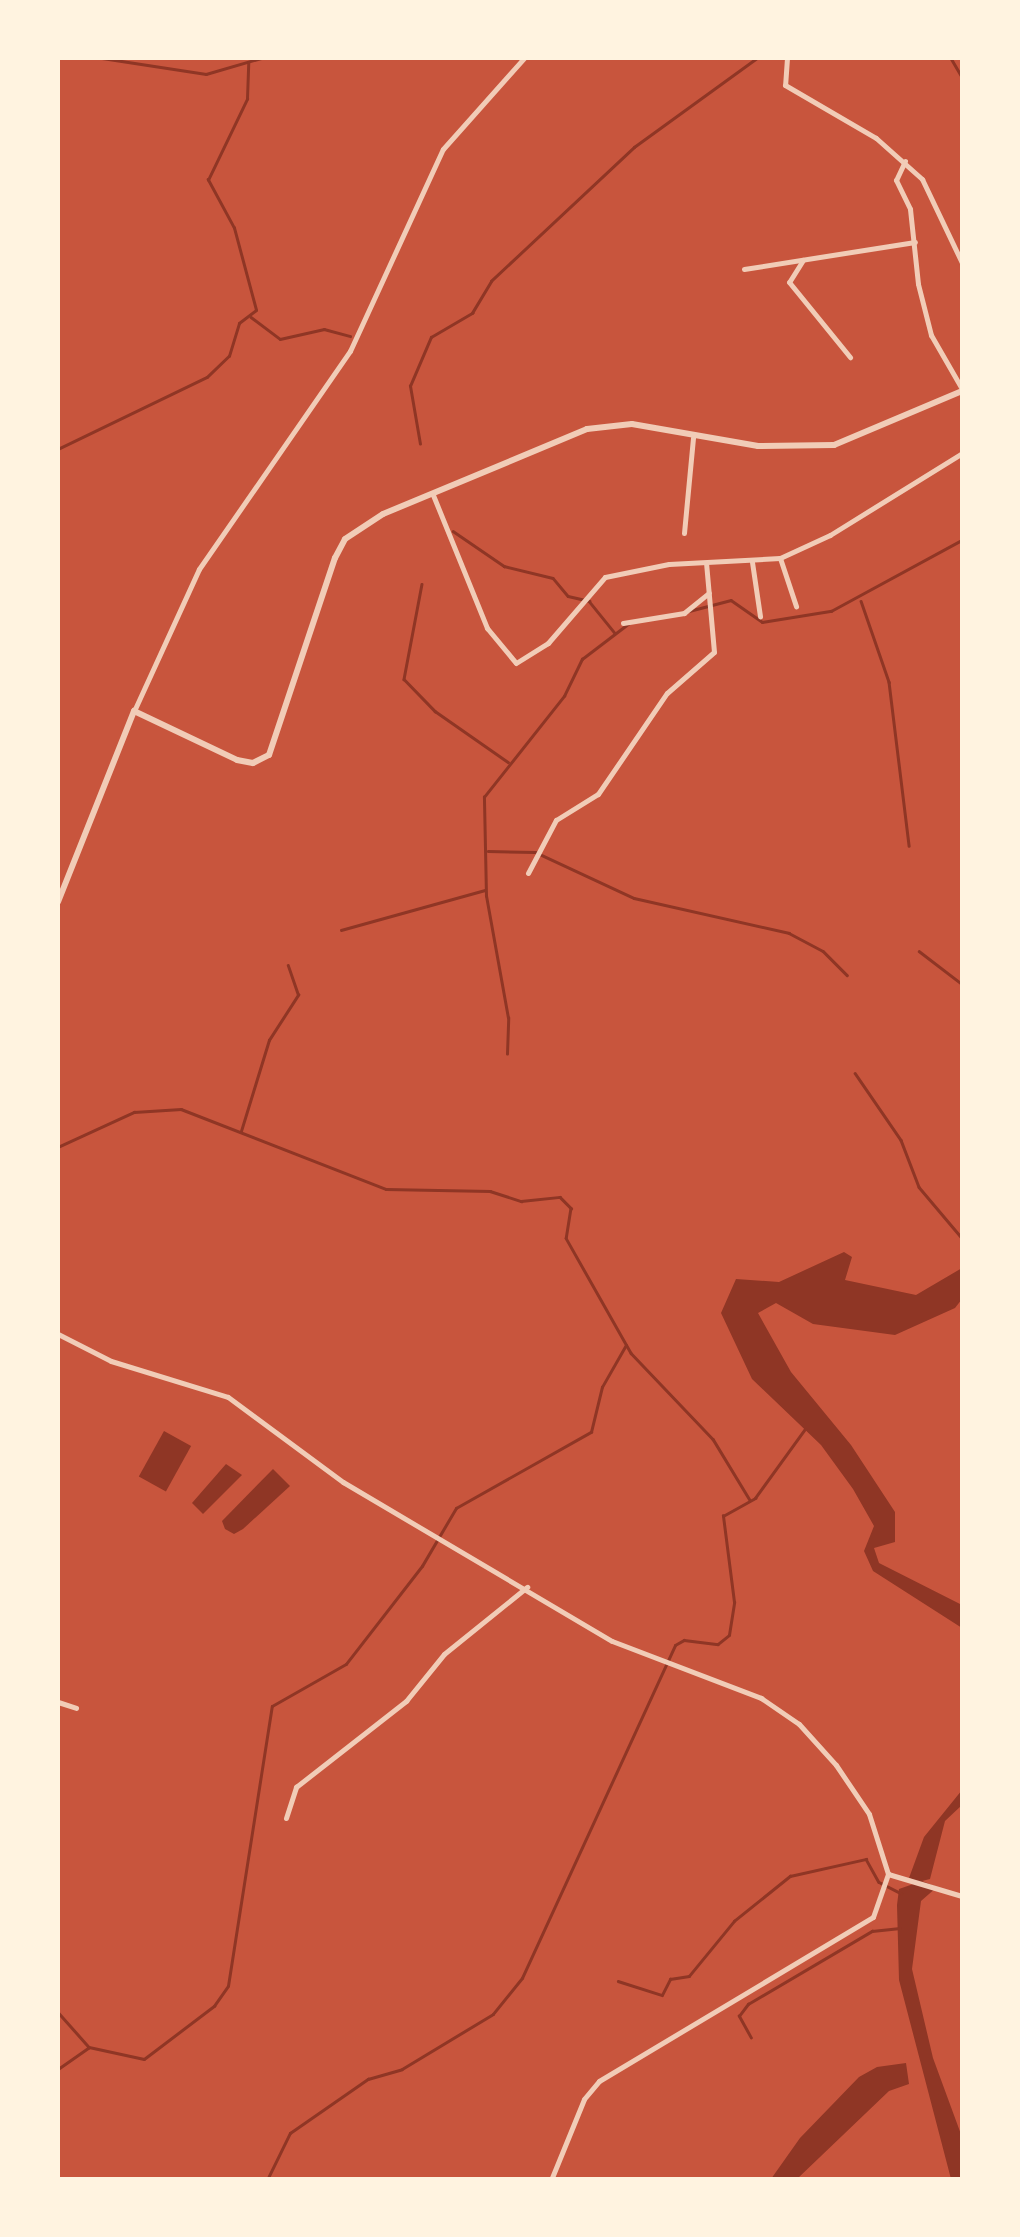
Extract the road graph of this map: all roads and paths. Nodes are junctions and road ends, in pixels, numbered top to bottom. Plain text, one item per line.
1 (524, 58) edge
2 (787, 58) edge
3 (904, 161) junction
4 (915, 242) junction
5 (803, 260) junction
6 (962, 263) edge
7 (744, 270) dead end
8 (850, 357) dead end
9 (962, 390) edge
10 (693, 437) junction
11 (962, 454) edge
12 (434, 495) junction
13 (684, 533) dead end
14 (780, 558) junction
15 (752, 562) junction
16 (706, 563) junction
17 (709, 594) junction
18 (796, 606) dead end
19 (760, 616) dead end
20 (623, 623) dead end
21 (134, 711) junction
22 (528, 873) dead end
23 (58, 902) edge
24 (58, 1334) edge
25 (527, 1587) junction
26 (58, 1702) edge
27 (76, 1708) dead end
28 (286, 1818) dead end
29 (888, 1874) junction
30 (962, 1896) edge
31 (550, 2180) edge

1 - 21 street
2 - 3 street
3 - 4 street
3 - 6 street
4 - 5 street
4 - 9 street
5 - 7 street
5 - 8 street
9 - 10 street
10 - 12 street
10 - 13 street
11 - 14 street
12 - 16 street
12 - 21 street
14 - 15 street
14 - 18 street
15 - 16 street
15 - 19 street
16 - 17 street
17 - 20 street
17 - 22 street
21 - 23 street
24 - 25 street
25 - 28 street
25 - 29 street
26 - 27 street
29 - 30 street
29 - 31 street

